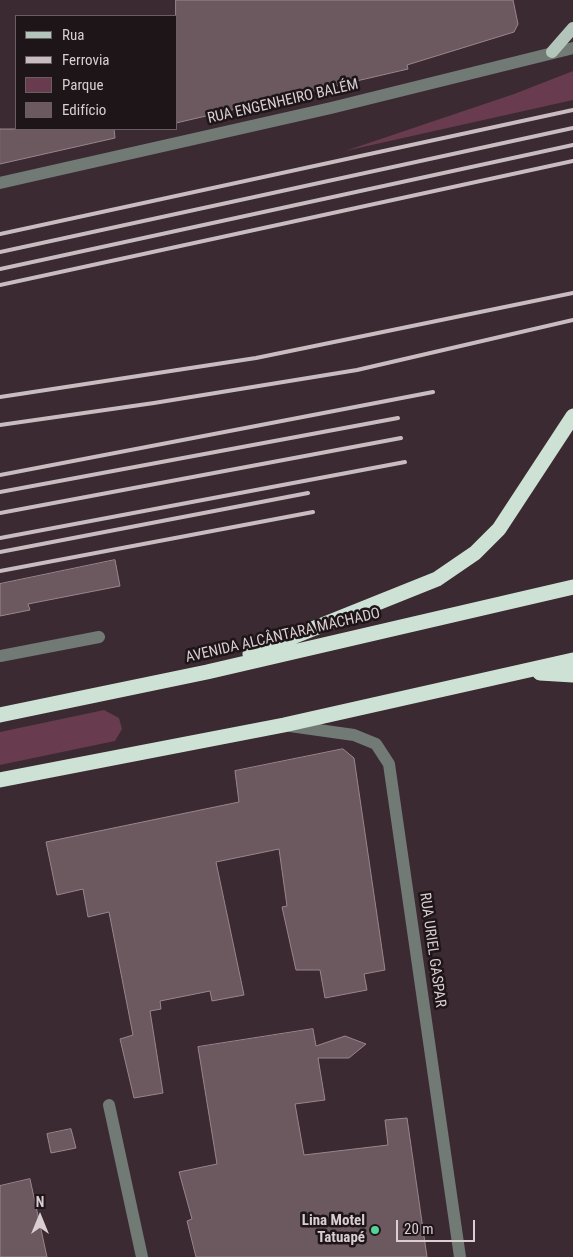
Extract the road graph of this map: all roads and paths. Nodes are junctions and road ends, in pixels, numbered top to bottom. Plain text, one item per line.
1 (573, 28) edge
2 (573, 48) edge
3 (552, 52) junction
4 (0, 183) edge
5 (573, 416) edge
6 (573, 587) edge
7 (99, 637) dead end
8 (0, 656) edge
9 (573, 660) edge
10 (207, 672) junction
11 (524, 672) junction
12 (573, 675) edge
13 (0, 715) edge
14 (284, 725) junction
15 (0, 780) edge
16 (109, 1105) dead end
17 (142, 1257) edge
18 (460, 1257) edge

1 - 3 main road
2 - 3 street, RUA ENGENHEIRO BALÉM
3 - 4 street, RUA ENGENHEIRO BALÉM
5 - 10 highway
6 - 10 highway, AVENIDA ALCÂNTARA MACHADO
7 - 8 street
9 - 11 highway
10 - 13 highway, AVENIDA ALCÂNTARA MACHADO
11 - 12 highway
11 - 14 highway
14 - 15 highway
14 - 18 street, RUA URIEL GASPAR
16 - 17 street

